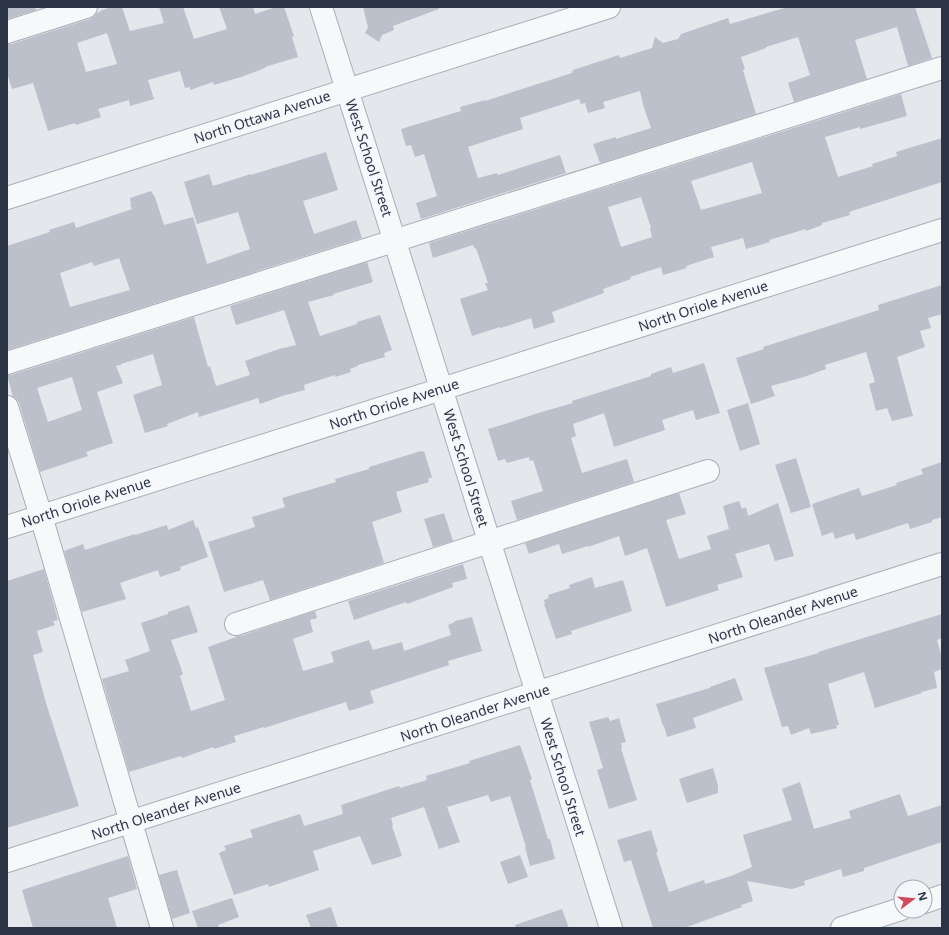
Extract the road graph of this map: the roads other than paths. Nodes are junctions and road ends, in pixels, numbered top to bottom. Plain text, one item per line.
1 (86, 7) edge
2 (321, 7) edge
3 (609, 7) edge
4 (7, 32) edge
5 (942, 68) edge
6 (347, 90) junction
7 (7, 198) edge
8 (942, 230) edge
9 (395, 241) junction
10 (7, 363) edge
11 (441, 389) junction
12 (7, 407) edge
13 (708, 471) dead end
14 (41, 516) junction
15 (7, 527) edge
16 (490, 542) junction
17 (942, 564) edge
18 (236, 624) dead end
19 (537, 693) junction
20 (131, 822) junction
21 (7, 861) edge
22 (893, 912) edge
23 (162, 928) edge
24 (611, 928) edge
25 (842, 928) edge

1 - 4 street
2 - 6 street, West School Street
3 - 6 street, North Ottawa Avenue
5 - 9 street
6 - 7 street, North Ottawa Avenue
6 - 9 street, West School Street
8 - 11 street, North Oriole Avenue
9 - 10 street
9 - 11 street, West School Street
11 - 14 street, North Oriole Avenue
11 - 16 street, West School Street
12 - 14 street
13 - 16 street
14 - 15 street, North Oriole Avenue
14 - 20 street
16 - 18 street
16 - 19 street, West School Street
17 - 19 street, North Oleander Avenue
19 - 20 street, North Oleander Avenue
19 - 24 street, West School Street
20 - 21 street, North Oleander Avenue
20 - 23 street
22 - 25 street

